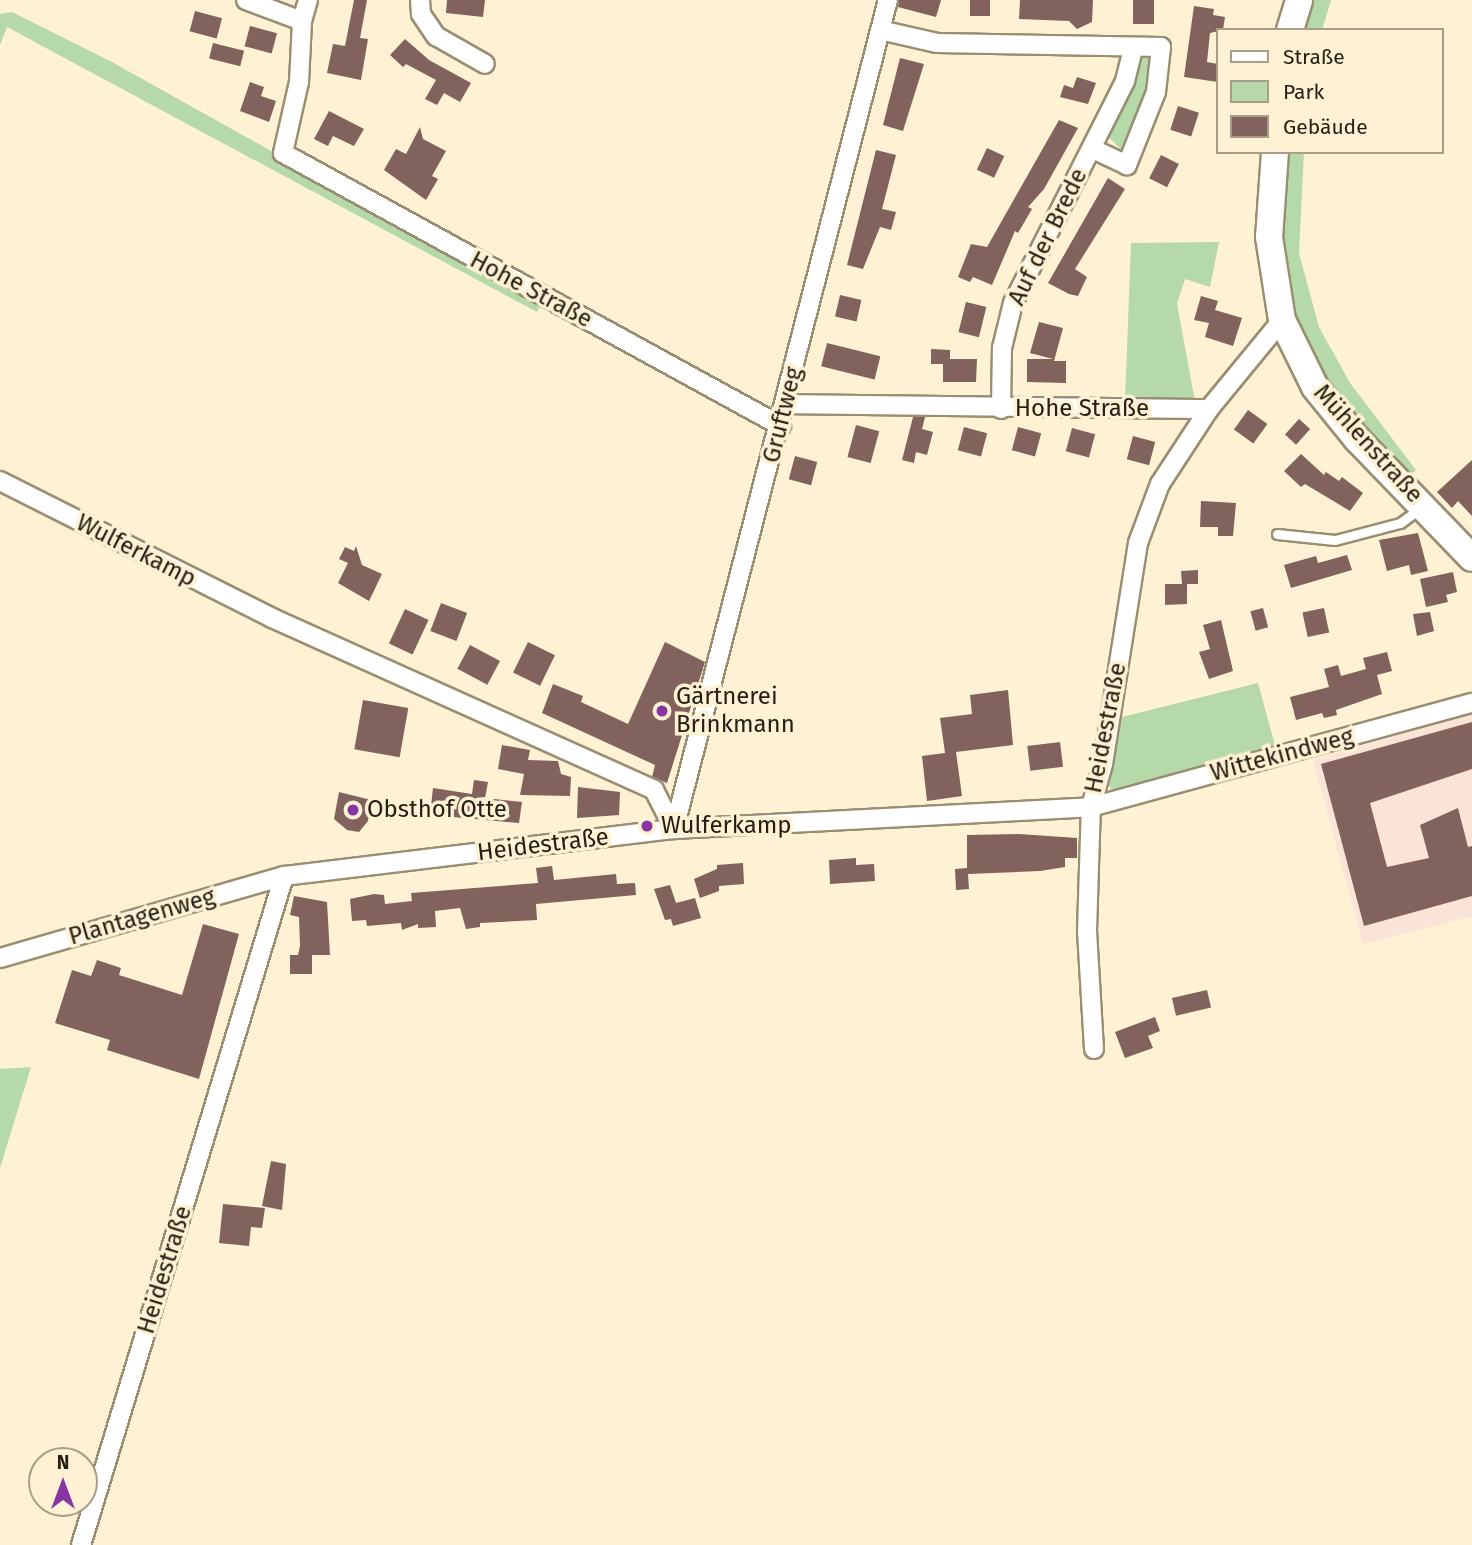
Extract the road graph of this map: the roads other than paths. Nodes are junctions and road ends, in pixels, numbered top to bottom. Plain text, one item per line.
1 (246, 0) edge
2 (308, 0) edge
3 (420, 0) edge
4 (888, 0) edge
5 (1299, 0) edge
6 (302, 21) junction
7 (1291, 28) edge
8 (880, 30) junction
9 (1133, 49) junction
10 (485, 64) dead end
11 (1092, 149) junction
12 (1275, 154) edge
13 (1282, 320) junction
14 (787, 404) junction
15 (1002, 409) junction
16 (1209, 410) junction
17 (780, 425) junction
18 (0, 481) edge
19 (1423, 506) junction
20 (1278, 534) dead end
21 (1472, 558) edge
22 (1472, 703) edge
23 (1091, 807) junction
24 (674, 829) junction
25 (284, 876) junction
26 (0, 958) edge
27 (1094, 1049) dead end
28 (81, 1545) edge

1 - 6 street
2 - 6 street
3 - 10 street
4 - 8 street, Gruftweg
5 - 7 street
6 - 17 street, Hohe Straße
8 - 9 street, Auf der Brede
8 - 14 street, Gruftweg
9 - 11 street, Auf der Brede
9 - 11 street, Auf der Brede
11 - 15 street, Auf der Brede
12 - 13 street, Mühlenstraße
13 - 16 street, Heidestraße
13 - 19 street, Mühlenstraße
14 - 15 street, Hohe Straße
14 - 17 street, Gruftweg
15 - 16 street, Hohe Straße
16 - 23 street, Heidestraße
17 - 24 street, Gruftweg
18 - 24 street, Wulferkamp
19 - 20 lane
19 - 21 street, Mühlenstraße
22 - 23 street, Wittekindweg
23 - 24 street, Heidestraße
23 - 27 street
24 - 25 street, Heidestraße
25 - 26 street, Plantagenweg
25 - 28 street, Heidestraße

